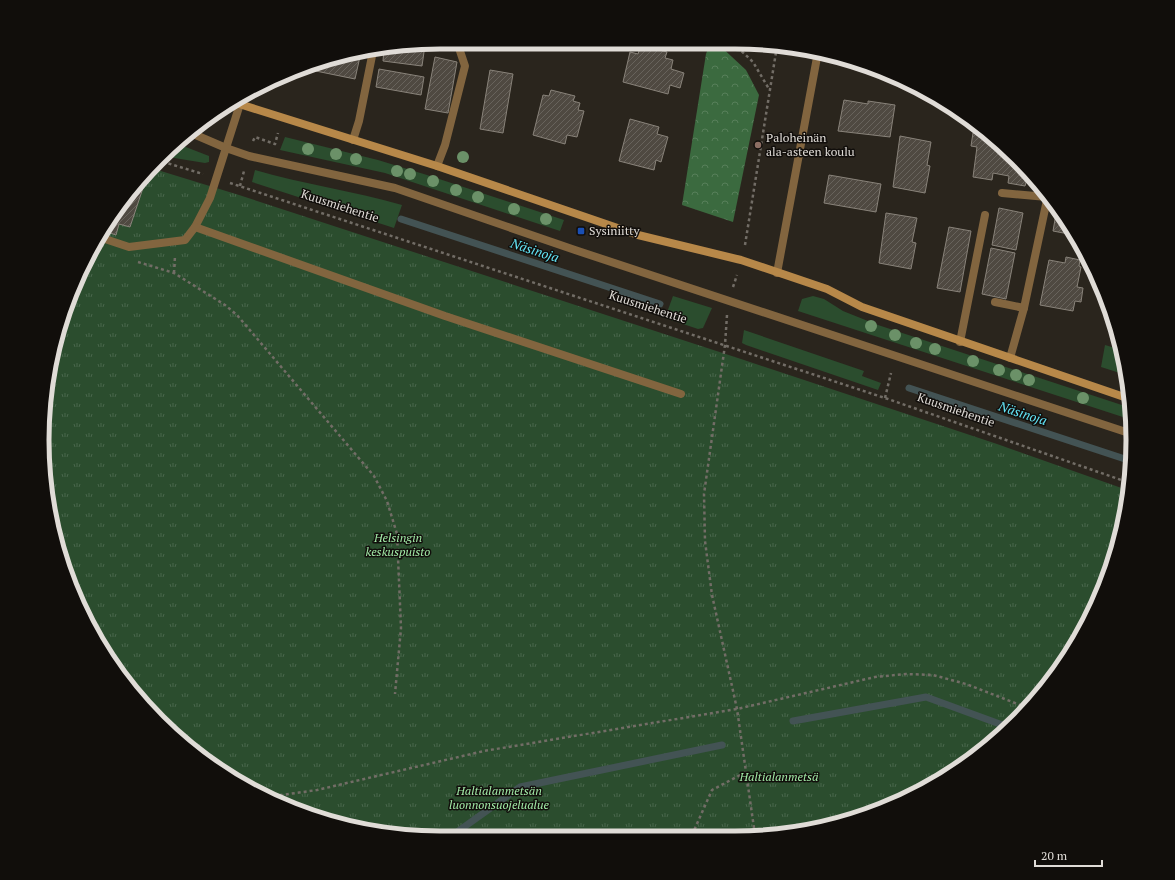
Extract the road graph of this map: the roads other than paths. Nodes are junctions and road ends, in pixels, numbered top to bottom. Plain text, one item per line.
1 (459, 49) edge
2 (371, 56) edge
3 (817, 58) edge
4 (240, 104) edge
5 (236, 106) edge
6 (195, 136) edge
7 (353, 140) junction
8 (226, 148) junction
9 (437, 166) junction
10 (1002, 193) dead end
11 (1040, 195) edge
12 (1046, 204) edge
13 (985, 215) dead end
14 (195, 227) junction
15 (104, 239) edge
16 (777, 273) junction
17 (995, 302) dead end
18 (1024, 308) junction
19 (960, 342) junction
20 (1010, 358) junction
21 (681, 394) dead end
22 (1124, 397) edge
23 (1126, 432) edge

1 - 9 lane
2 - 7 lane
3 - 16 lane
4 - 7 main road
5 - 8 lane
6 - 8 lane
7 - 9 main road
8 - 14 lane
8 - 23 lane
9 - 16 main road
10 - 11 lane
12 - 18 lane
13 - 19 lane
14 - 15 lane
14 - 21 lane
16 - 19 main road
17 - 18 lane
18 - 20 lane
19 - 20 main road
20 - 22 main road

